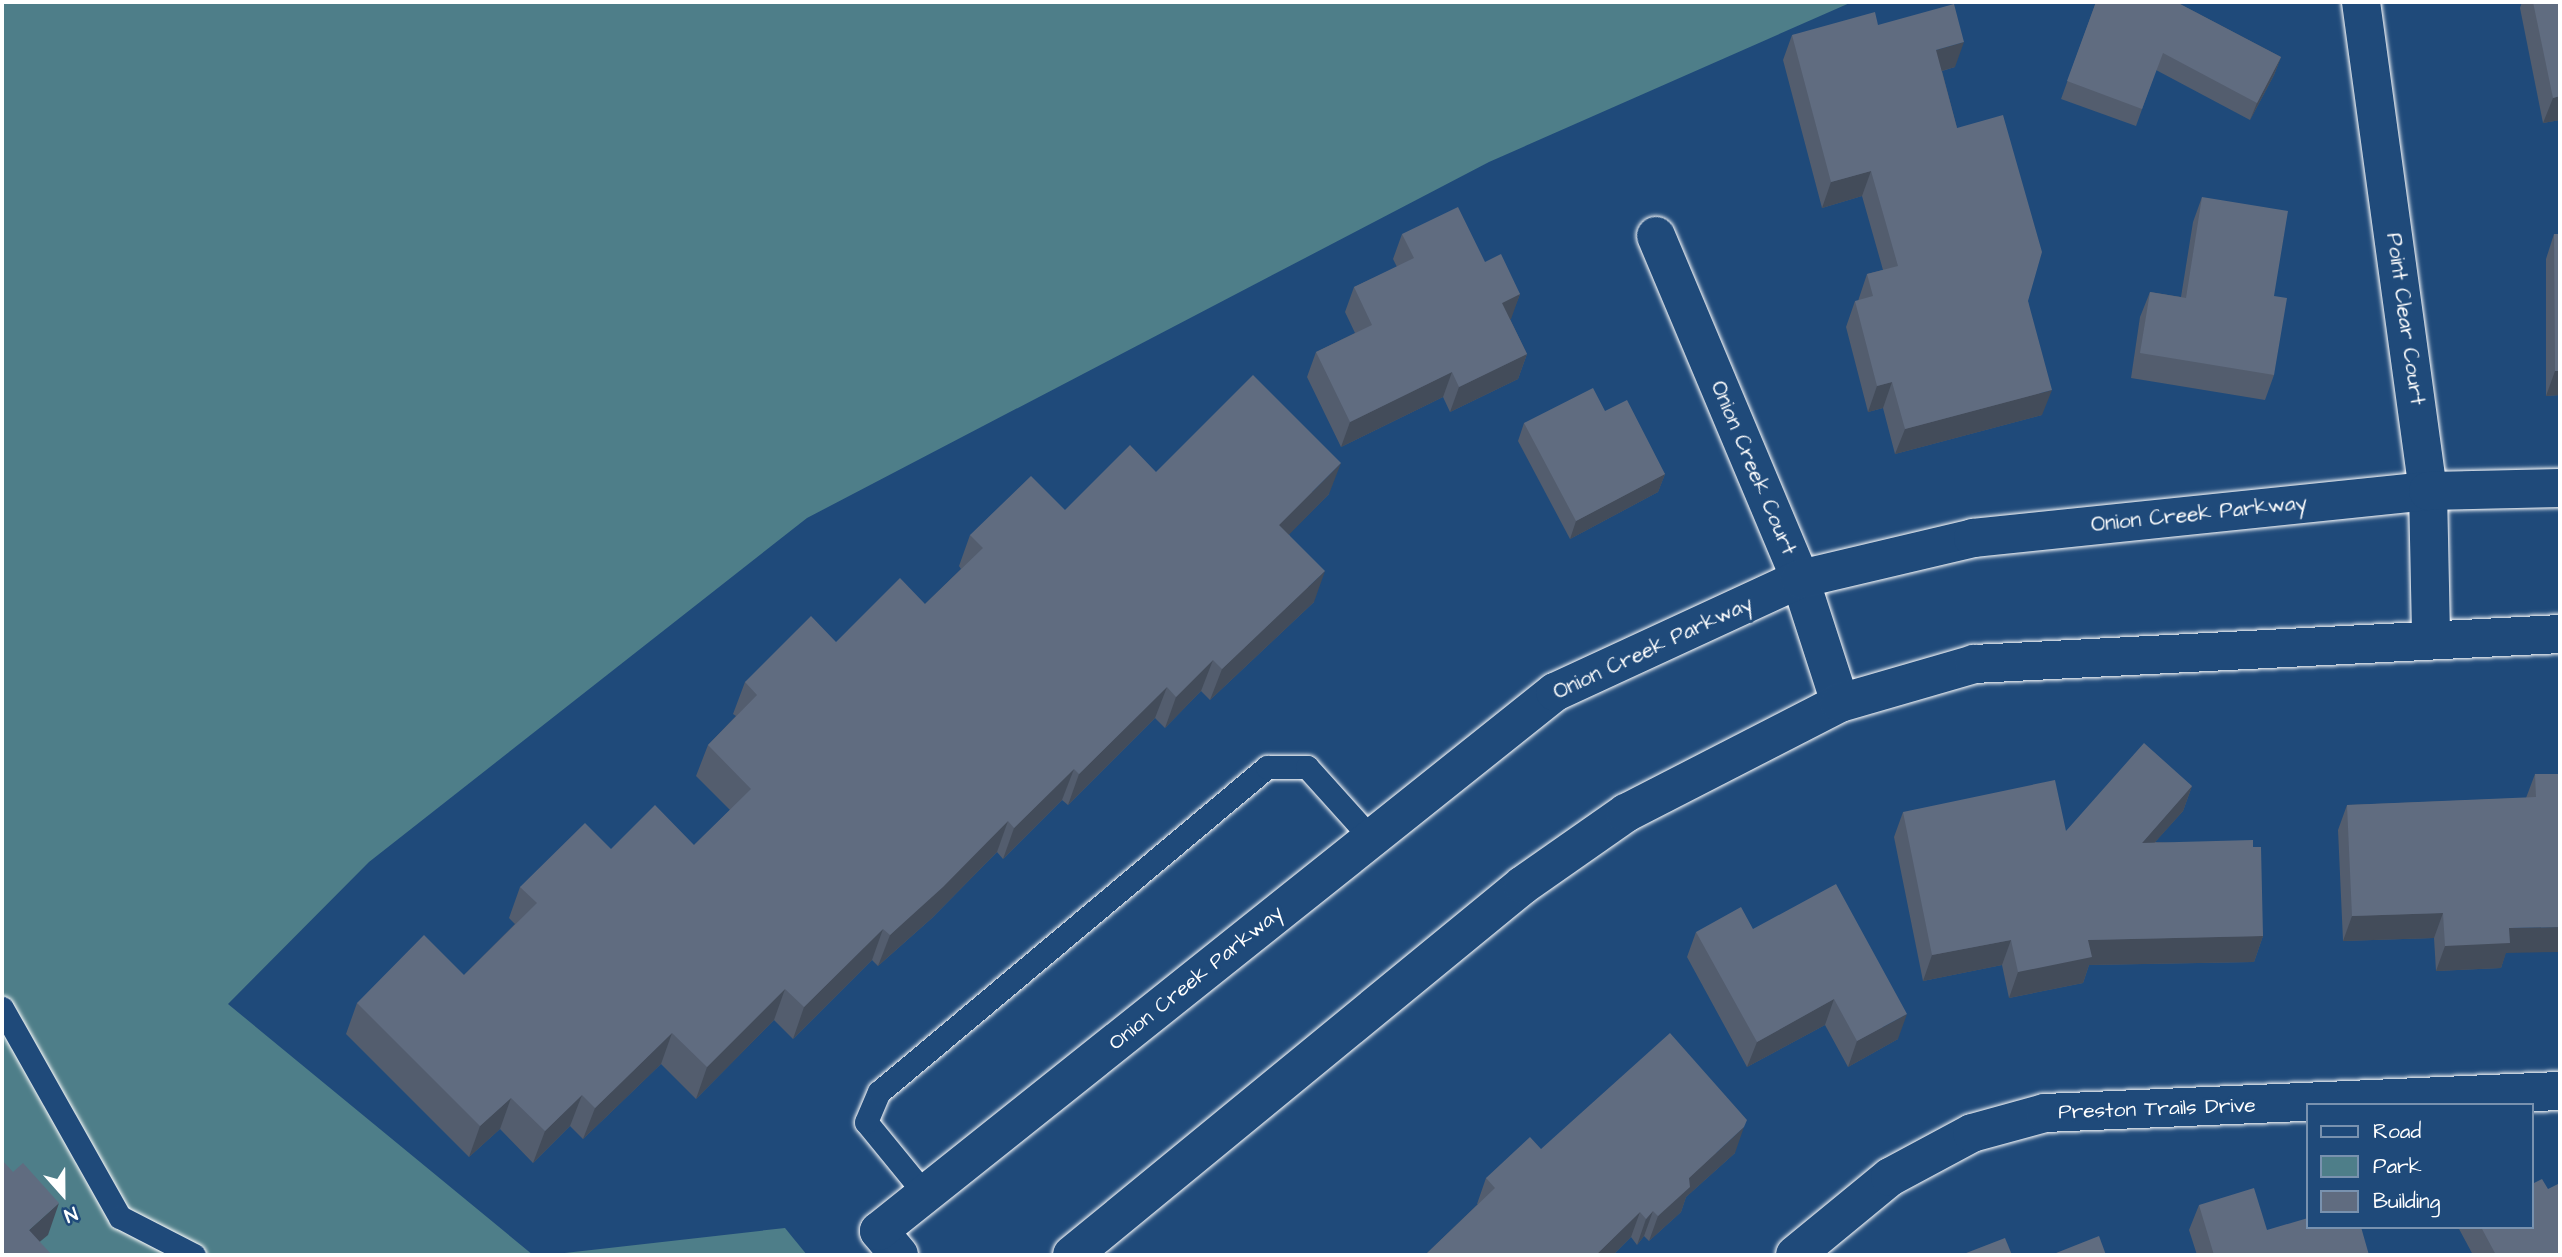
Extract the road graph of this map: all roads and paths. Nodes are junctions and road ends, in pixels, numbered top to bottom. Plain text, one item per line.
1 (2361, 2) edge
2 (1656, 236) dead end
3 (2560, 488) edge
4 (2428, 491) junction
5 (1800, 579) junction
6 (2560, 634) edge
7 (2431, 638) junction
8 (1840, 703) junction
9 (1371, 838) junction
10 (2, 1008) edge
11 (2560, 1091) edge
12 (925, 1194) junction
13 (889, 1247) edge
14 (194, 1255) edge
15 (1072, 1255) edge
16 (1795, 1255) edge

1 - 4 street, Point Clear Court
2 - 5 street, Onion Creek Court
3 - 4 street, Onion Creek Parkway
4 - 5 street, Onion Creek Parkway
4 - 7 street, Point Clear Court
5 - 8 street, Onion Creek Court
5 - 9 street, Onion Creek Parkway
6 - 7 street
7 - 8 street
8 - 15 street
9 - 12 street, Onion Creek Parkway
9 - 12 lane
10 - 14 lane
11 - 16 street, Preston Trails Drive
12 - 13 street, Onion Creek Parkway

